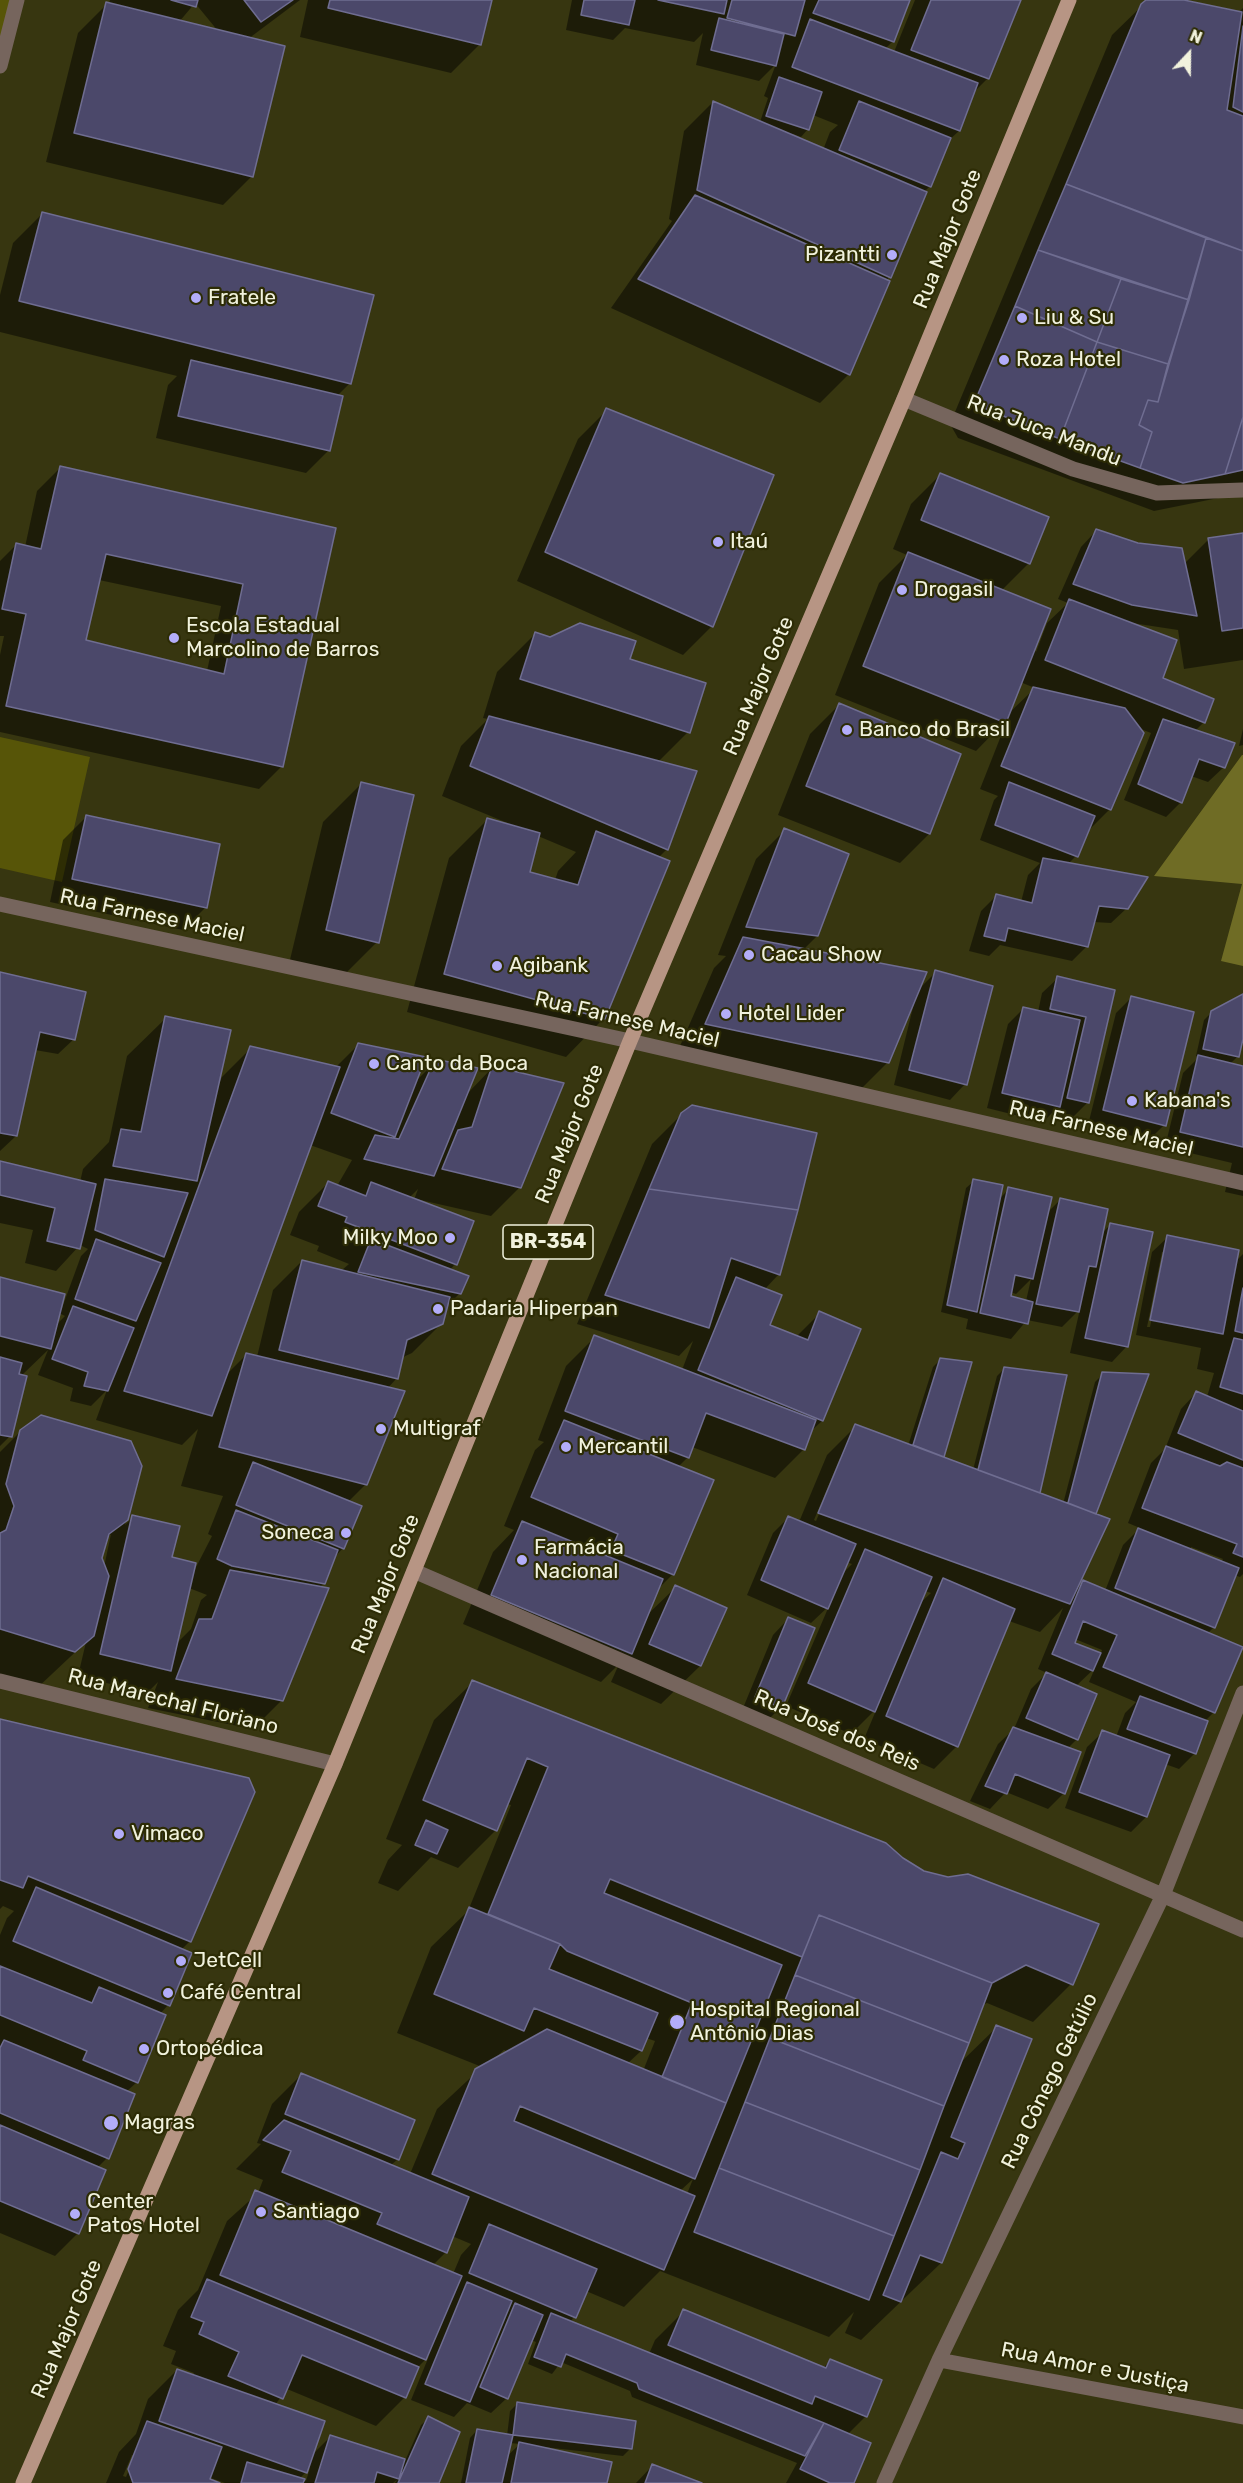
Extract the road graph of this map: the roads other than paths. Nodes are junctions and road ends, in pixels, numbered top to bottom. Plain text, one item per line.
1 (17, 0) edge
2 (1069, 0) edge
3 (0, 66) edge
4 (904, 399) junction
5 (1243, 490) edge
6 (0, 904) edge
7 (630, 1041) junction
8 (1243, 1183) edge
9 (414, 1571) junction
10 (0, 1681) edge
11 (1243, 1693) edge
12 (335, 1764) junction
13 (1163, 1895) junction
14 (1243, 1930) edge
15 (939, 2360) junction
16 (1243, 2417) edge
17 (23, 2483) edge
18 (885, 2483) edge

1 - 3 street
2 - 4 main road, Rua Major Gote / BR-354
4 - 5 street, Rua Juca Mandu
4 - 7 main road, Rua Major Gote / BR-354
6 - 7 street, Rua Farnese Maciel
7 - 8 street, Rua Farnese Maciel
7 - 9 main road, Rua Major Gote / BR-354
9 - 12 main road, Rua Major Gote / BR-354
9 - 13 street, Rua José dos Reis
10 - 12 street, Rua Marechal Floriano
11 - 13 street, Rua Cônego Getúlio
12 - 17 main road, Rua Major Gote / BR-354
13 - 14 street, Rua José dos Reis
13 - 15 street, Rua Cônego Getúlio
15 - 16 street, Rua Amor e Justiça
15 - 18 street, Rua Cônego Getúlio

